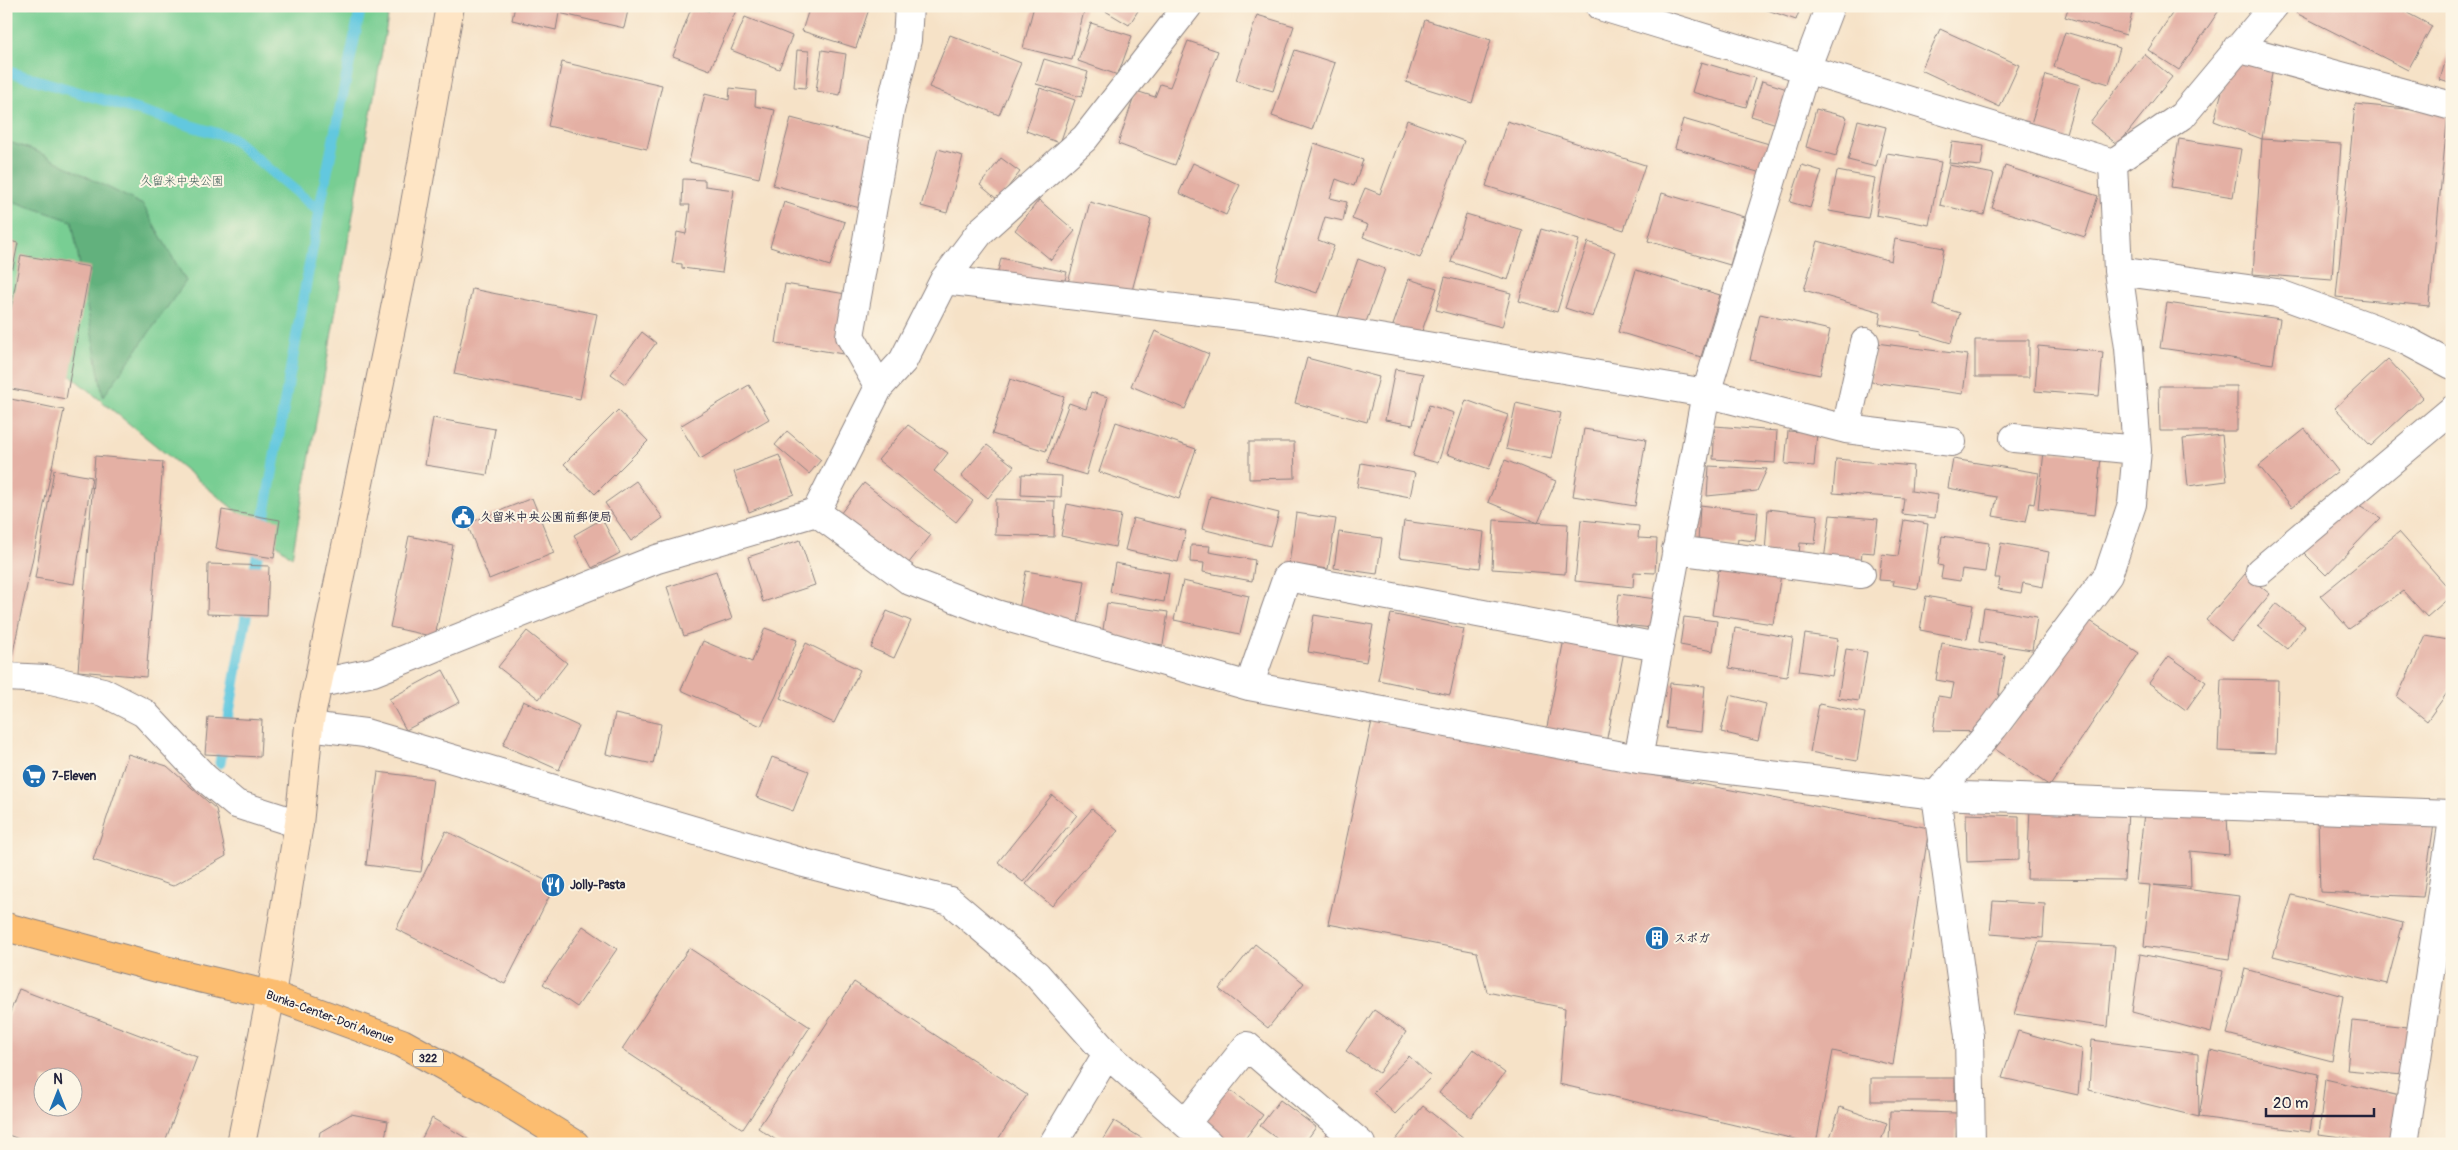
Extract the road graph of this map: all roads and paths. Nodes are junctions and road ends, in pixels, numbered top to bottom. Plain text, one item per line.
1 (450, 6) edge
2 (909, 6) edge
3 (1188, 6) edge
4 (1600, 6) edge
5 (1830, 6) edge
6 (2274, 6) edge
7 (2237, 48) junction
8 (1806, 69) junction
9 (2452, 106) edge
10 (2113, 164) junction
11 (2118, 271) junction
12 (944, 280) junction
13 (1865, 342) dead end
14 (2452, 365) edge
15 (879, 387) junction
16 (1706, 393) junction
17 (2452, 410) edge
18 (1846, 429) junction
19 (2014, 438) dead end
20 (1952, 442) dead end
21 (2137, 450) junction
22 (816, 512) junction
23 (1676, 550) junction
24 (2260, 571) dead end
25 (1862, 574) dead end
26 (1658, 647) junction
27 (6, 677) edge
28 (320, 683) junction
29 (1249, 686) junction
30 (309, 726) junction
31 (1638, 759) junction
32 (1936, 795) junction
33 (2452, 814) edge
34 (299, 824) junction
35 (2452, 826) edge
36 (6, 927) edge
37 (271, 994) junction
38 (1107, 1054) junction
39 (1186, 1123) junction
40 (241, 1144) edge
41 (575, 1144) edge
42 (1053, 1144) edge
43 (1209, 1144) edge
44 (1361, 1144) edge
45 (1971, 1144) edge
46 (2404, 1144) edge

1 - 28 street
2 - 15 street
3 - 12 street
4 - 8 street
5 - 8 street
6 - 7 street
7 - 9 street
7 - 10 street
8 - 10 street
8 - 16 street
10 - 11 street
11 - 14 street
11 - 21 street
12 - 15 street
12 - 16 street
13 - 18 street
15 - 22 street
16 - 18 street
16 - 23 street
17 - 24 street
18 - 20 street
19 - 21 street
21 - 32 street
22 - 28 street
22 - 29 street
23 - 25 street
23 - 26 street
26 - 29 street
26 - 31 street
27 - 34 street
28 - 30 street
29 - 31 street
30 - 34 street
30 - 38 street
31 - 32 street
32 - 33 street
32 - 45 street
34 - 37 street
35 - 46 street
36 - 37 highway, Bunka-Center-Dori Avenue / 322
37 - 40 street
37 - 41 highway, Bunka-Center-Dori Avenue / 322
38 - 39 street
38 - 42 street
39 - 43 street
39 - 44 street

